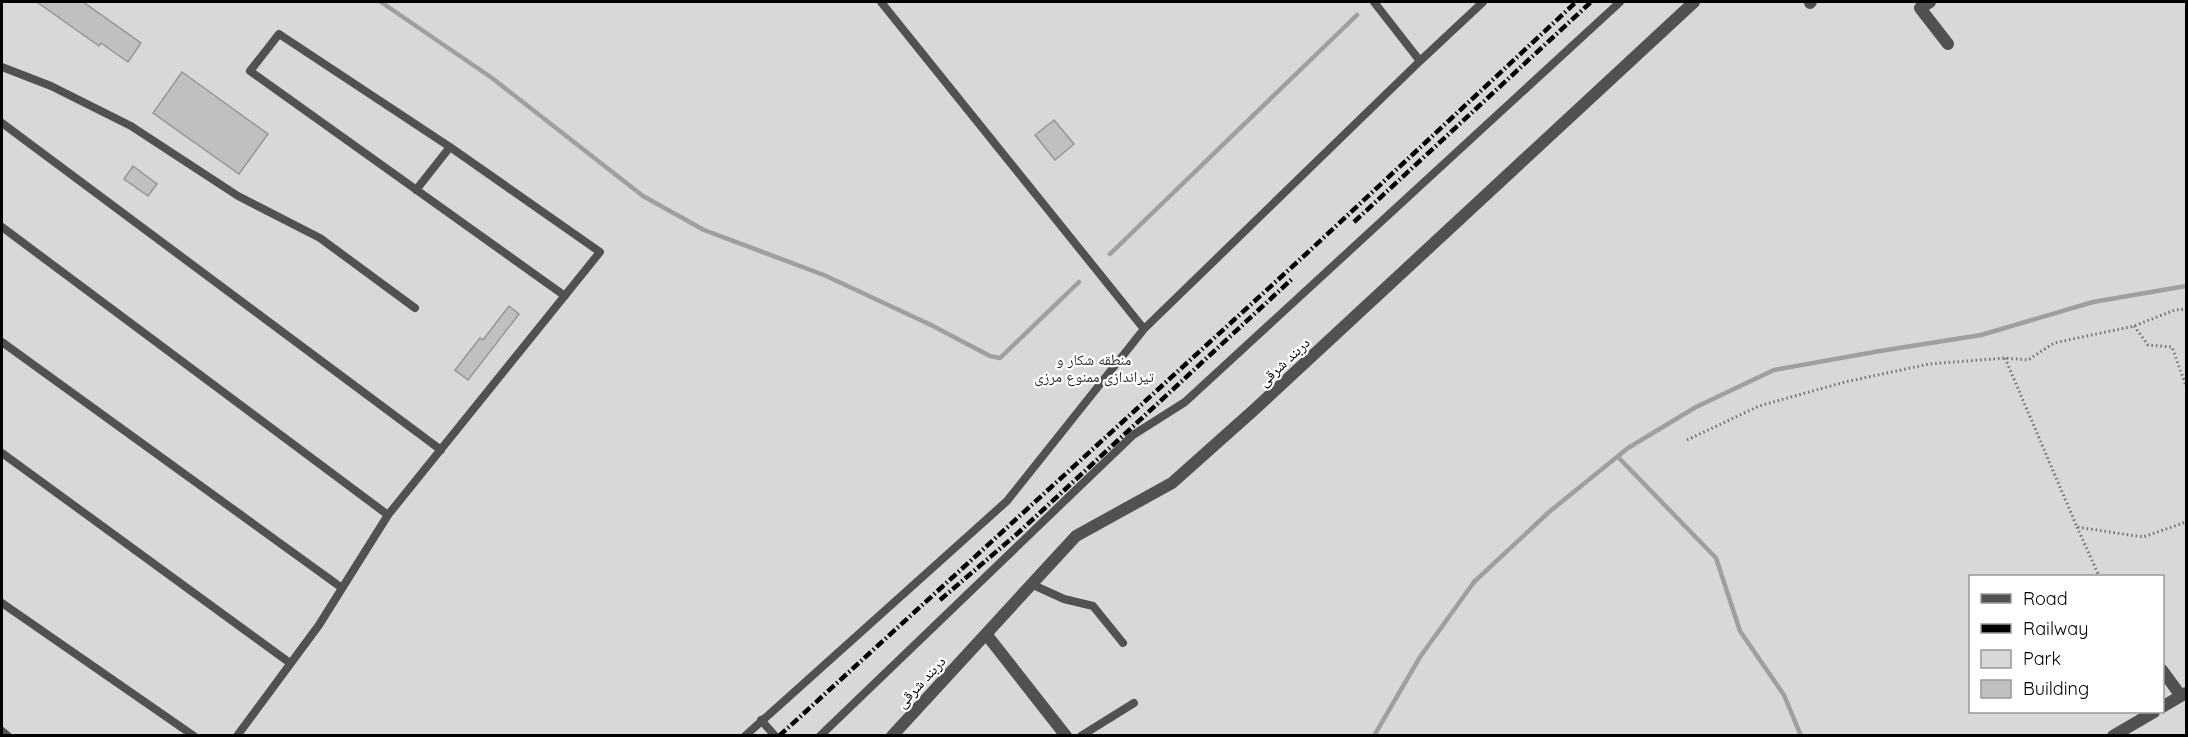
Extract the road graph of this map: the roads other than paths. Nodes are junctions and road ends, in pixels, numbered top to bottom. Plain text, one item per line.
1 (881, 2) edge
2 (1374, 2) edge
3 (1483, 2) edge
4 (1620, 2) edge
5 (1694, 2) edge
6 (1930, 2) edge
7 (1948, 44) dead end
8 (1420, 61) junction
9 (2, 67) edge
10 (2, 123) edge
11 (450, 147) junction
12 (416, 190) junction
13 (2, 227) edge
14 (565, 296) junction
15 (415, 308) dead end
16 (1144, 329) junction
17 (2, 342) edge
18 (441, 450) junction
19 (2, 453) edge
20 (388, 515) junction
21 (1031, 584) junction
22 (342, 588) junction
23 (2, 603) edge
24 (986, 634) junction
25 (1123, 643) dead end
26 (290, 663) junction
27 (2164, 671) edge
28 (2184, 694) edge
29 (1134, 703) dead end
30 (2164, 706) edge
31 (2151, 713) edge
32 (761, 720) junction
33 (2, 731) edge
34 (8, 735) edge
35 (194, 735) edge
36 (237, 735) edge
37 (745, 735) edge
38 (775, 735) edge
39 (820, 735) edge
40 (892, 735) edge
41 (1066, 735) edge
42 (1081, 735) edge
43 (2113, 735) edge

1 - 16 lane
2 - 8 lane
3 - 8 lane
4 - 39 lane
5 - 21 street, دربند شرقی
6 - 7 street
8 - 16 lane
9 - 15 lane
10 - 18 lane
11 - 12 lane
11 - 12 lane
11 - 14 lane
12 - 14 lane
13 - 20 lane
14 - 18 lane
16 - 32 lane
17 - 22 lane
18 - 20 lane
19 - 26 lane
20 - 22 lane
21 - 24 street, دربند شرقی
21 - 25 lane
22 - 26 lane
23 - 35 lane
24 - 40 street, دربند شرقی
24 - 41 street
26 - 36 lane
27 - 28 street
28 - 30 street
29 - 42 lane
31 - 43 street
32 - 37 lane
32 - 38 lane
33 - 34 lane

